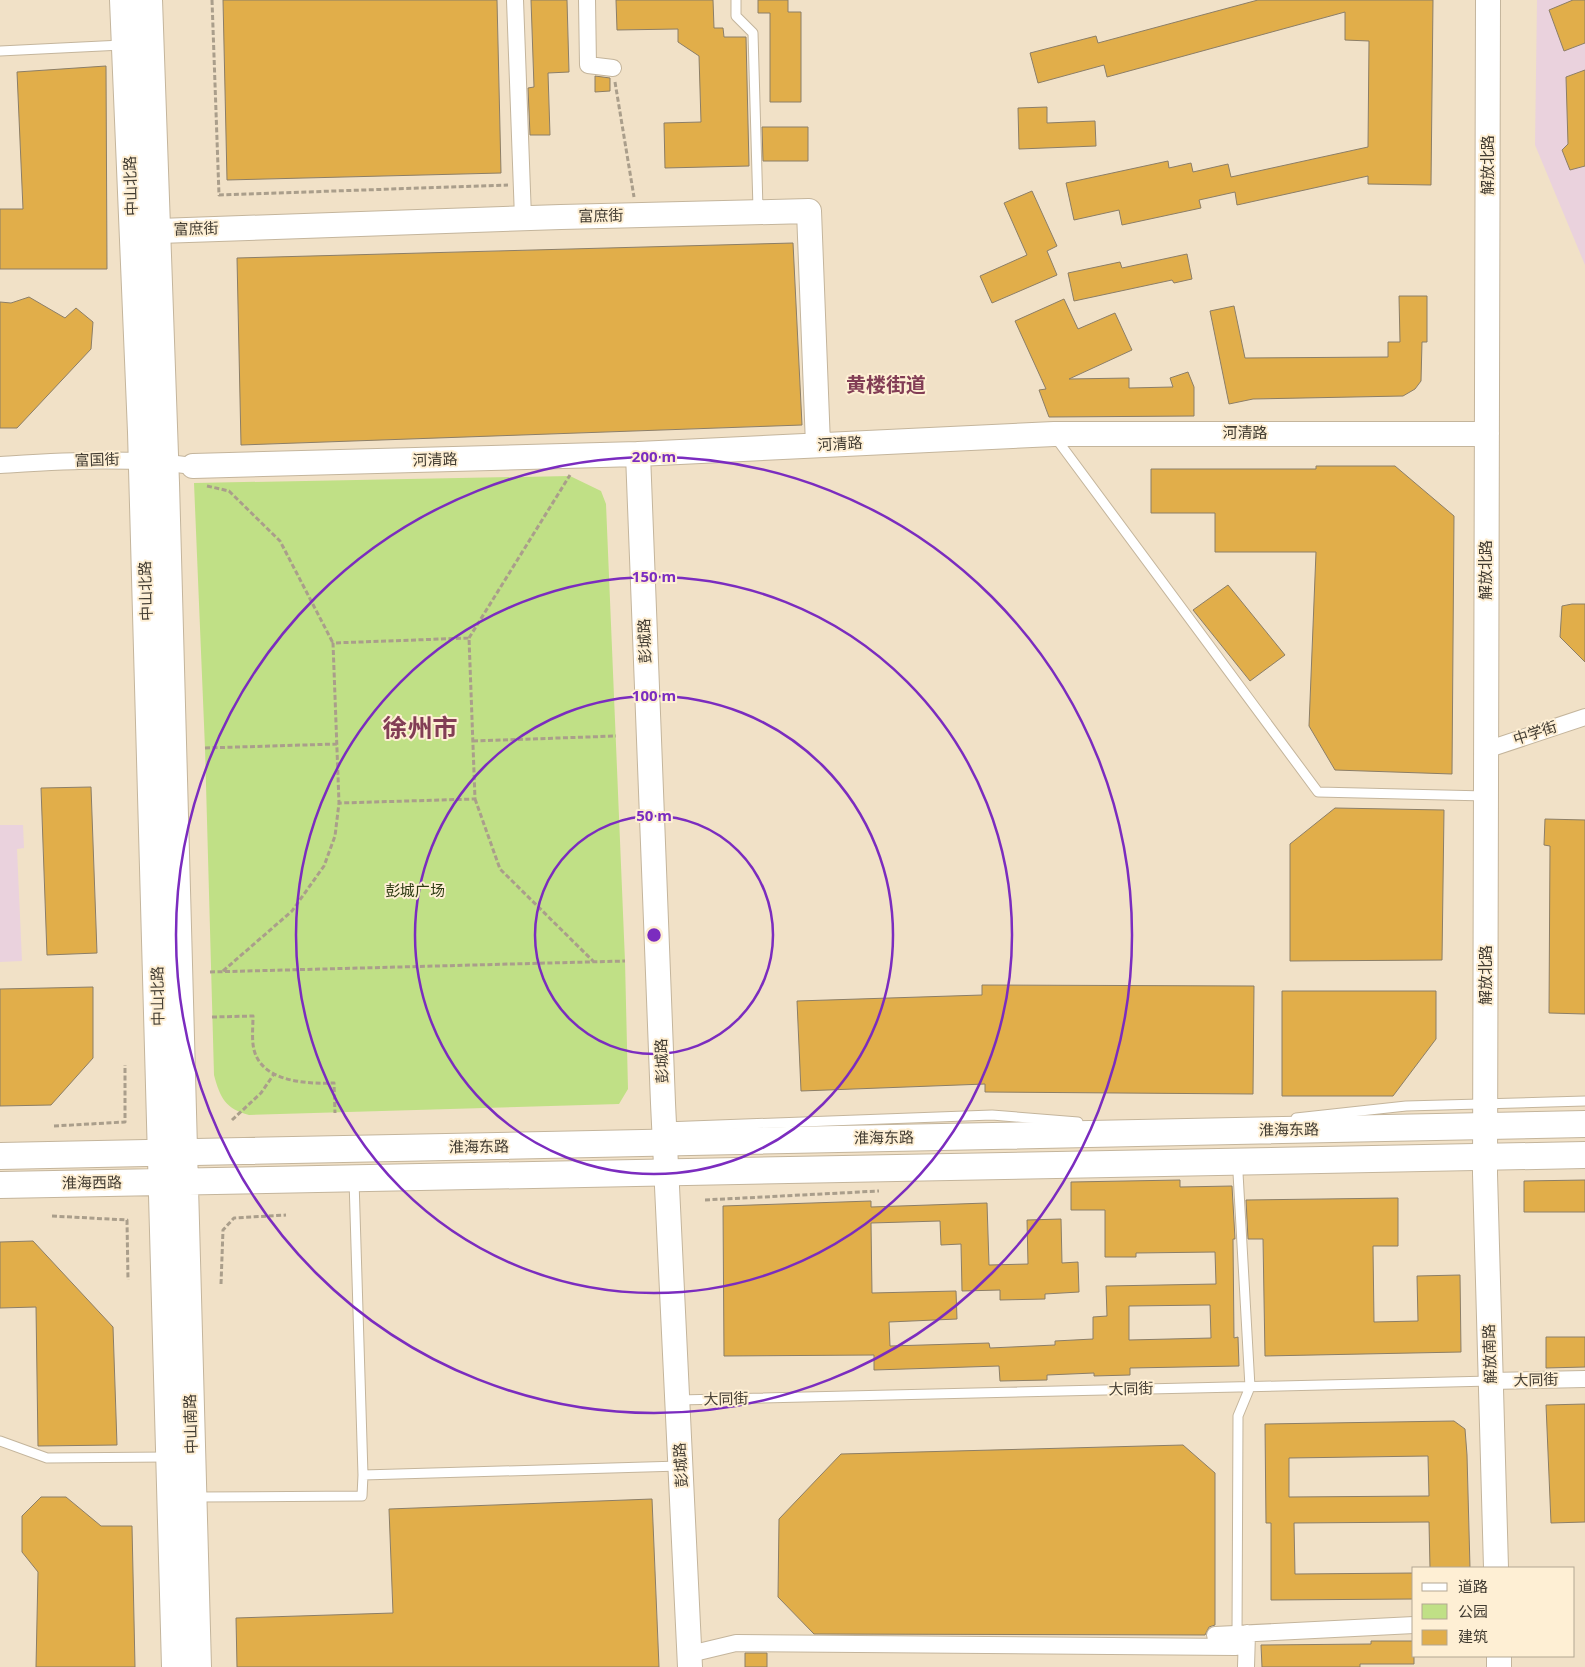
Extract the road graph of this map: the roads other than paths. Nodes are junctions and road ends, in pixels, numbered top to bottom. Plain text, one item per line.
1 (123, 0) edge
2 (149, 0) edge
3 (516, 0) edge
4 (587, 0) edge
5 (736, 0) edge
6 (1488, 0) edge
7 (125, 45) junction
8 (0, 51) edge
9 (613, 68) road end
10 (758, 209) dead end
11 (523, 218) junction
12 (158, 231) junction
13 (1054, 434) junction
14 (1487, 434) junction
15 (818, 446) junction
16 (638, 454) junction
17 (154, 461) junction
18 (0, 465) edge
19 (198, 476) joint
20 (1585, 717) edge
21 (1486, 750) junction
22 (1486, 796) junction
23 (1585, 1101) edge
24 (1585, 1124) edge
25 (1485, 1131) junction
26 (665, 1135) junction
27 (172, 1153) junction
28 (1585, 1155) edge
29 (0, 1156) edge
30 (1242, 1161) junction
31 (666, 1172) junction
32 (354, 1178) junction
33 (173, 1181) junction
34 (0, 1185) edge
35 (1585, 1379) edge
36 (1491, 1382) junction
37 (1250, 1387) junction
38 (677, 1400) junction
39 (0, 1441) edge
40 (169, 1457) junction
41 (681, 1466) junction
42 (363, 1475) junction
43 (193, 1497) junction
44 (1496, 1567) edge
45 (1412, 1625) edge
46 (1215, 1634) dead end
47 (1240, 1638) junction
48 (690, 1661) edge
49 (175, 1667) edge
50 (198, 1667) edge
51 (1246, 1667) edge

1 - 7 main road, 中山北路
2 - 12 main road, 中山北路
3 - 11 street
4 - 9 street
5 - 10 lane
6 - 14 street, 解放北路
7 - 8 lane
7 - 17 main road, 中山北路
11 - 12 street, 富庶街
11 - 15 street, 富庶街
12 - 17 main road, 中山北路
13 - 14 street, 河清路
13 - 15 street, 河清路
13 - 22 lane
14 - 21 street, 解放北路
15 - 16 street, 河清路
16 - 19 street, 河清路
16 - 26 street, 彭城路
17 - 18 street, 富国街
17 - 19 street, 富国街
17 - 27 main road, 中山北路
20 - 21 street, 中学街
21 - 22 street, 解放北路
22 - 25 street, 解放北路
23 - 25 lane
24 - 25 main road, 淮海东路
25 - 26 main road, 淮海东路
25 - 26 lane
25 - 28 main road, 淮海东路
25 - 30 main road, 淮海东路
25 - 36 street, 解放南路
26 - 27 main road, 淮海东路
26 - 31 street, 彭城路
27 - 29 main road, 淮海西路
27 - 33 main road, 中山北路
30 - 31 main road, 淮海东路
30 - 37 lane
31 - 32 main road, 淮海东路
31 - 38 street, 彭城路
32 - 33 main road, 淮海东路
32 - 42 lane
33 - 34 main road, 淮海西路
33 - 40 main road, 中山南路
33 - 43 main road, 中山南路
35 - 36 street, 大同街
36 - 37 lane, 大同街
36 - 44 street, 解放南路
37 - 38 lane, 大同街
37 - 47 lane
38 - 41 street, 彭城路
39 - 40 lane
40 - 49 main road, 中山南路
41 - 42 lane
41 - 48 street, 彭城路
42 - 43 lane
43 - 50 main road, 中山南路
45 - 47 street
46 - 47 street
47 - 48 street
47 - 51 street

